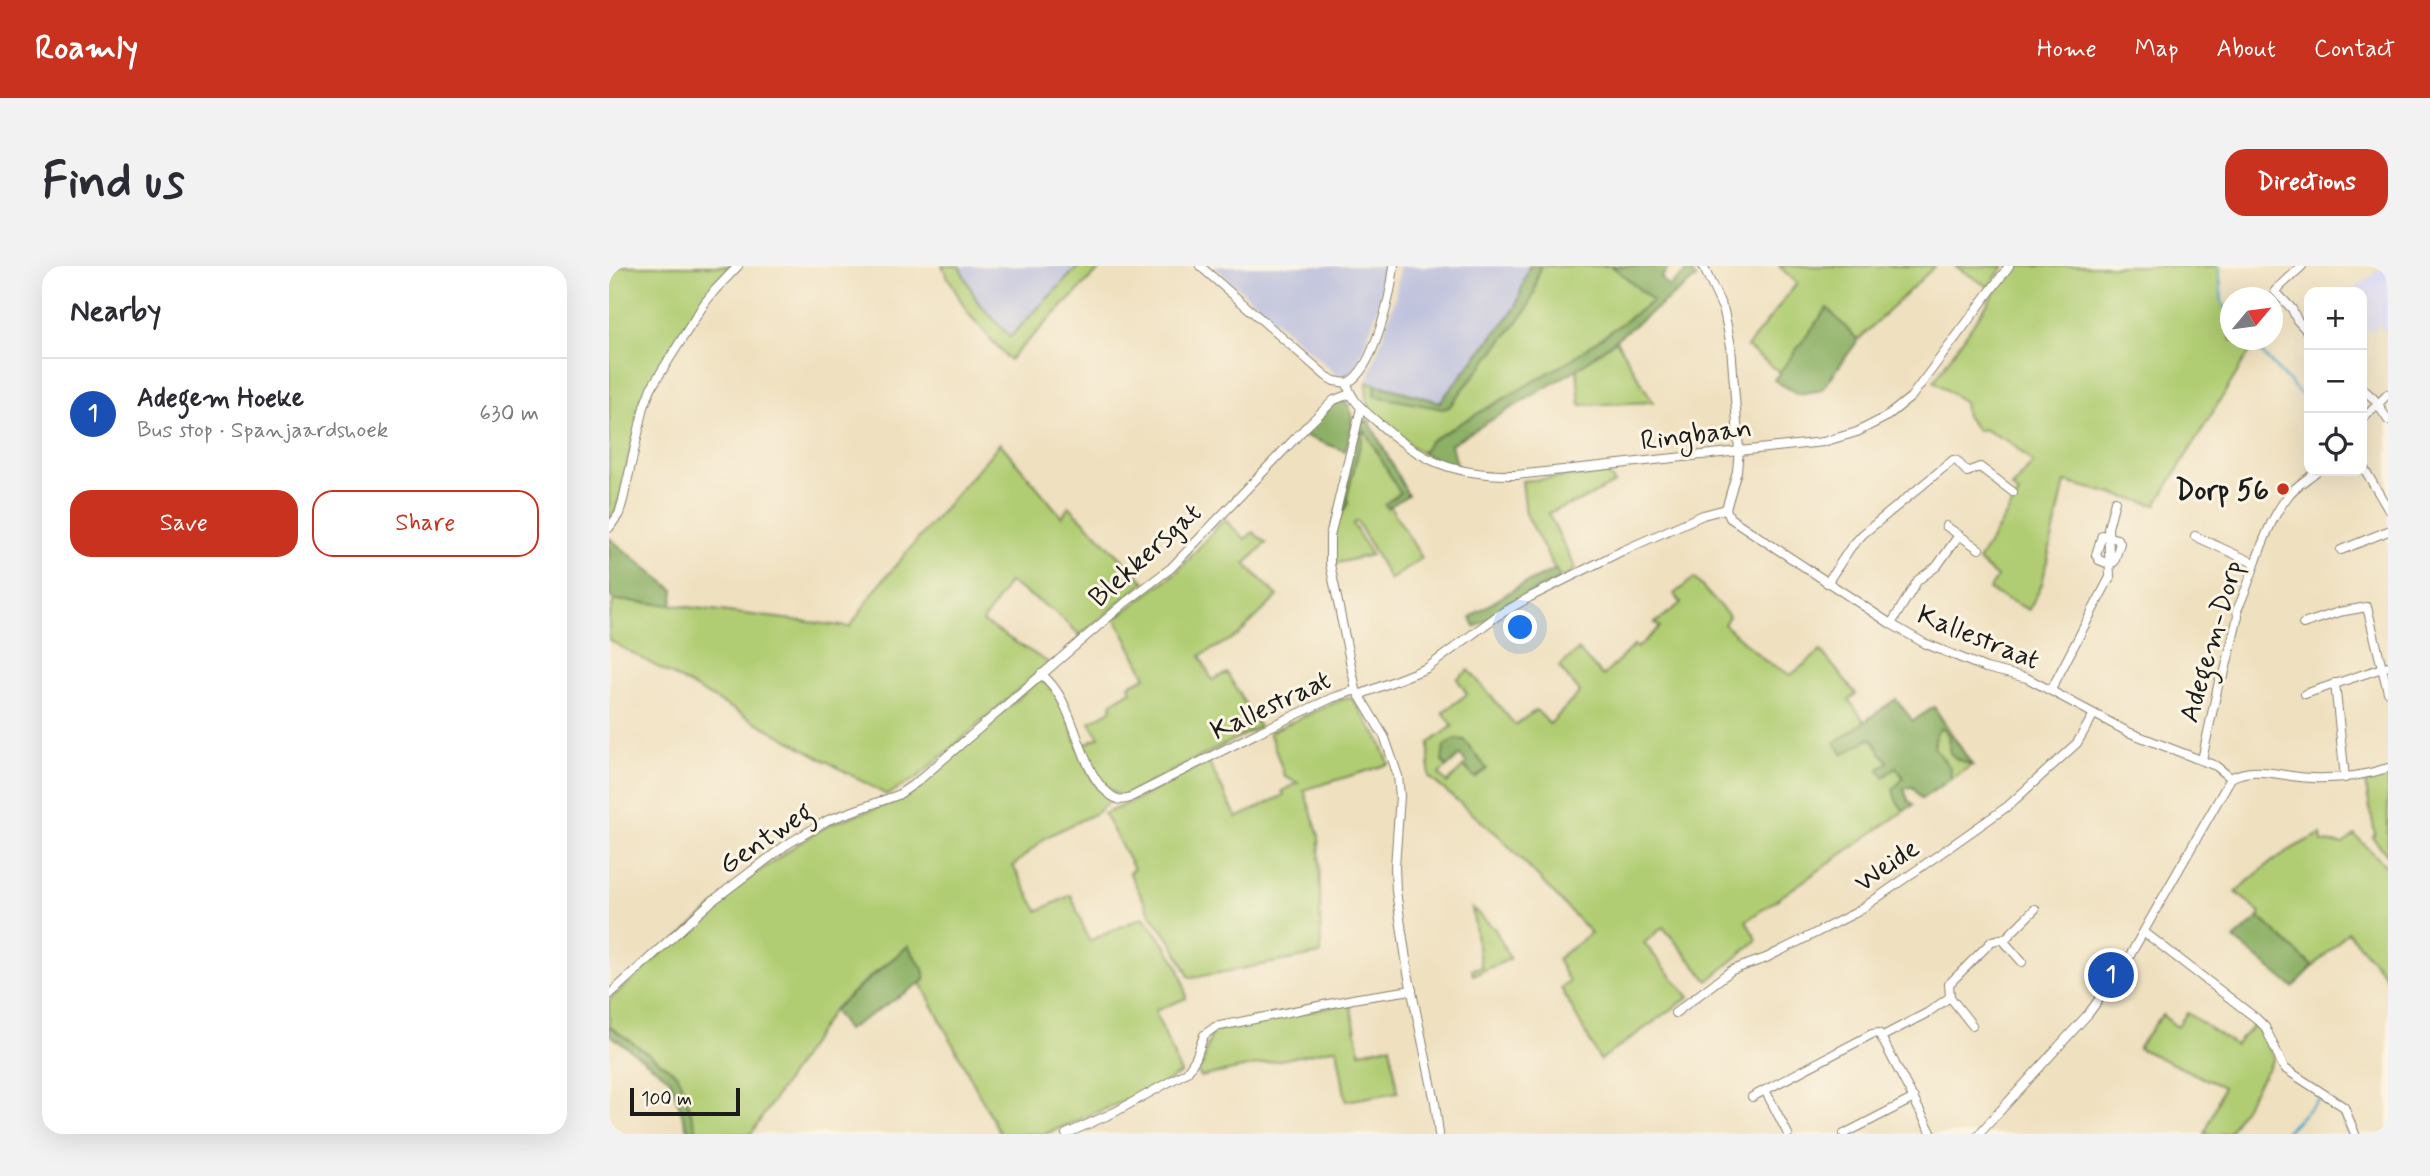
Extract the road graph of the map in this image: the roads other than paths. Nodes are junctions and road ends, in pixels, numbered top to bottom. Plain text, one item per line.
1 (738, 266) edge
2 (1200, 266) edge
3 (1394, 266) edge
4 (1703, 266) edge
5 (2009, 266) edge
6 (2302, 266) edge
7 (2304, 328) edge
8 (1347, 383) junction
9 (1350, 394) junction
10 (2367, 394) edge
11 (2388, 394) edge
12 (2376, 404) junction
13 (1361, 408) junction
14 (2367, 415) edge
15 (2388, 420) edge
16 (1739, 450) junction
17 (2367, 473) edge
18 (2311, 476) edge
19 (2013, 492) dead end
20 (2115, 501) dead end
21 (1726, 509) junction
22 (2388, 509) edge
23 (1946, 526) dead end
24 (609, 528) edge
25 (2388, 531) edge
26 (1959, 535) junction
27 (2195, 536) dead end
28 (1979, 549) dead end
29 (2341, 550) dead end
30 (2254, 563) junction
31 (1827, 583) junction
32 (1891, 624) junction
33 (2303, 624) dead end
34 (2385, 667) edge
35 (1041, 674) junction
36 (2335, 683) junction
37 (2051, 690) junction
38 (2388, 692) edge
39 (1357, 693) junction
40 (2305, 694) dead end
41 (2094, 714) junction
42 (961, 742) joint
43 (2202, 760) junction
44 (2388, 768) edge
45 (2231, 778) junction
46 (2345, 778) junction
47 (2035, 909) dead end
48 (2144, 932) junction
49 (2001, 939) junction
50 (2022, 962) dead end
51 (1412, 990) junction
52 (609, 995) edge
53 (1950, 997) junction
54 (1675, 1013) dead end
55 (1972, 1025) dead end
56 (1881, 1037) junction
57 (1765, 1090) junction
58 (1752, 1097) dead end
59 (1913, 1098) junction
60 (1066, 1134) edge
61 (1439, 1134) edge
62 (1788, 1134) edge
63 (1844, 1134) edge
64 (1932, 1134) edge
65 (1979, 1134) edge
66 (2355, 1134) edge

1 - 24 street
2 - 8 street
3 - 8 street
4 - 16 street
5 - 16 street, Ringbaan
6 - 7 street
8 - 9 street, Ringbaan
9 - 13 street, Ringbaan
9 - 35 street, Blekkersgat
10 - 12 street
11 - 12 street
12 - 14 street
12 - 15 street
13 - 16 street, Ringbaan
13 - 39 street, Kallestraat
16 - 21 street
17 - 22 street
18 - 30 street, Adegem-Dorp
19 - 31 street
20 - 37 street
21 - 31 street, Kallestraat
21 - 39 street, Kallestraat
23 - 26 street
25 - 29 street
26 - 28 street
26 - 32 street
27 - 30 street
30 - 43 street, Adegem-Dorp
31 - 32 street, Kallestraat
32 - 37 street, Kallestraat
33 - 34 street
34 - 36 street
34 - 38 street
35 - 39 street, Kallestraat
35 - 42 street, Blekkersgat
36 - 40 street
36 - 46 street
37 - 41 street, Kallestraat
39 - 51 street
41 - 43 street, Kallestraat
41 - 54 street, Weide
42 - 52 street, Gentweg
43 - 45 street, Kallestraat
44 - 46 street
45 - 46 street
45 - 48 street
47 - 49 street
48 - 65 street
48 - 66 street
49 - 50 street
49 - 53 street
51 - 60 street
51 - 61 street
53 - 55 street
53 - 56 street
56 - 57 street
56 - 59 street
57 - 58 street
57 - 62 street
59 - 63 street
59 - 64 street

